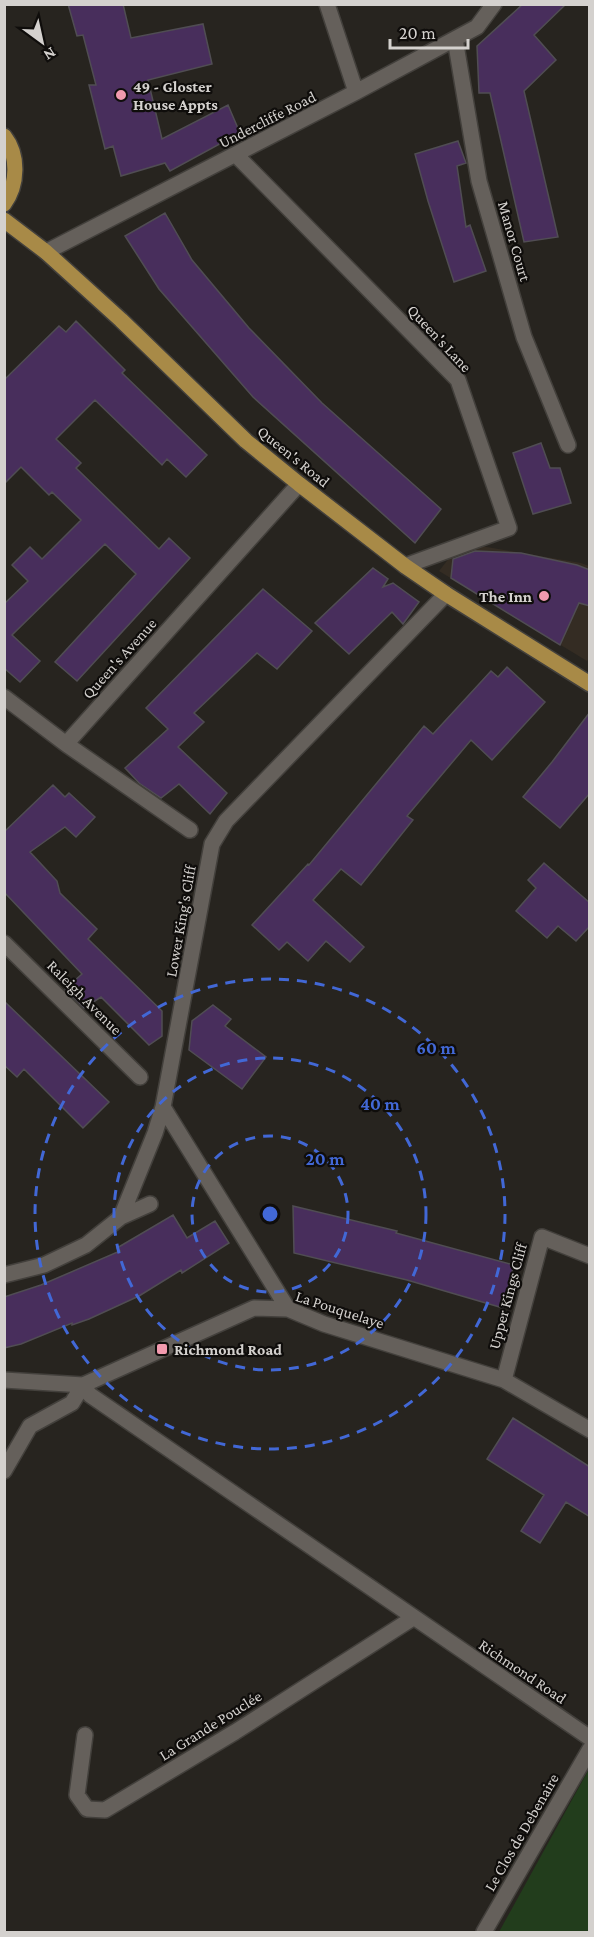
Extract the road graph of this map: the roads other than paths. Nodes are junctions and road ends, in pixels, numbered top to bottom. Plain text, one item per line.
1 (327, 4) edge
2 (494, 4) edge
3 (454, 39) junction
4 (356, 92) junction
5 (4, 136) edge
6 (236, 155) junction
7 (4, 204) edge
8 (4, 220) edge
9 (46, 252) junction
10 (568, 445) dead end
11 (299, 484) junction
12 (405, 566) junction
13 (446, 594) junction
14 (590, 684) edge
15 (4, 697) edge
16 (66, 744) junction
17 (190, 830) dead end
18 (4, 943) edge
19 (141, 1077) dead end
20 (163, 1107) junction
21 (150, 1204) dead end
22 (121, 1217) junction
23 (590, 1256) edge
24 (4, 1275) edge
25 (288, 1309) junction
26 (4, 1380) edge
27 (504, 1380) junction
28 (83, 1385) junction
29 (590, 1430) edge
30 (4, 1472) edge
31 (413, 1618) junction
32 (85, 1735) dead end
33 (590, 1738) edge
34 (590, 1749) edge
35 (484, 1932) edge

1 - 4 street
2 - 3 street, Undercliffe Road
3 - 4 street, Undercliffe Road
3 - 10 street, Manor Court
4 - 6 street, Undercliffe Road
5 - 7 main road
6 - 9 street, Undercliffe Road
6 - 12 street, Queen's Lane
8 - 9 main road, Queen's Road
9 - 11 main road, Queen's Road
11 - 12 main road, Queen's Road
11 - 16 street, Queen's Avenue
12 - 13 main road, Queen's Road
13 - 14 main road, Queen's Road
13 - 20 street, Lower King's Cliff
15 - 16 street
16 - 17 street
18 - 19 street, Raleigh Avenue
20 - 22 street, Lower King's Cliff
20 - 25 street
21 - 22 street
22 - 24 street
23 - 27 street, Upper Kings Cliff
25 - 27 street, La Pouquelaye
25 - 28 street, La Pouquelaye
26 - 28 street, La Pouquelaye
27 - 29 street, La Pouquelaye
28 - 30 street
28 - 31 street, Richmond Road
31 - 32 street, La Grande Pouclée
31 - 33 street, Richmond Road
34 - 35 street, Le Clos de Debenaire

